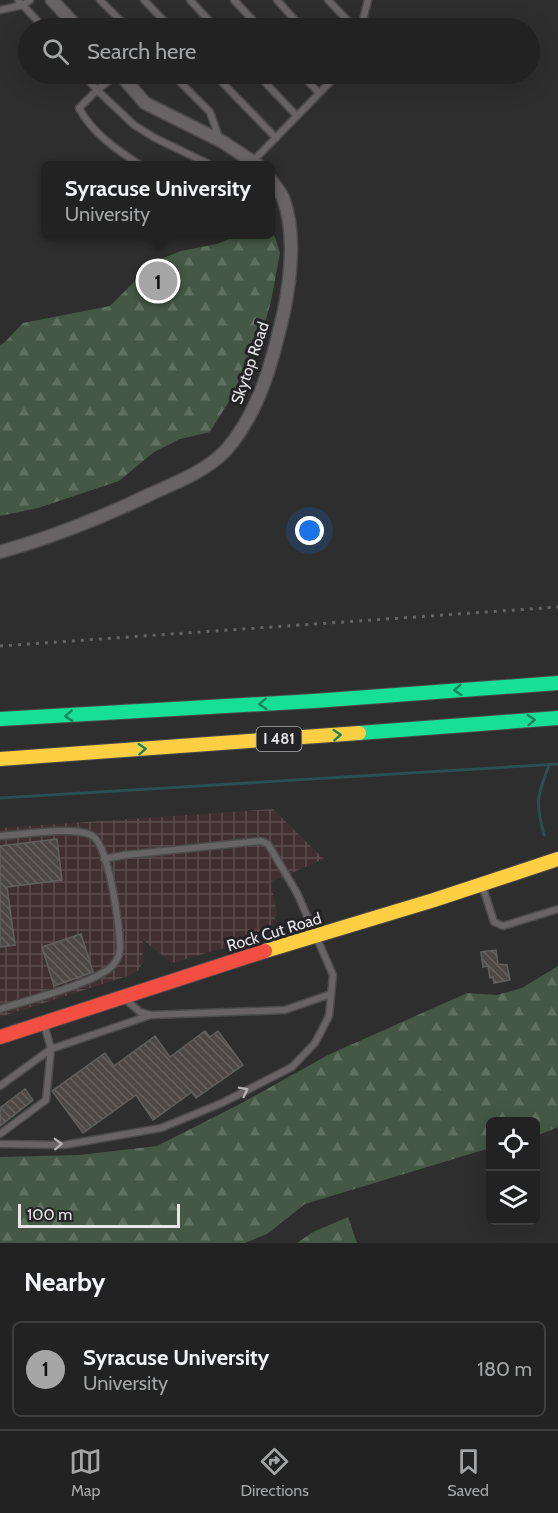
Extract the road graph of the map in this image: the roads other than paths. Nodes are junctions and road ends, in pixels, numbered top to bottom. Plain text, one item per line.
1 (30, 0) edge
2 (52, 0) edge
3 (100, 0) edge
4 (144, 0) edge
5 (190, 0) edge
6 (234, 0) edge
7 (277, 0) edge
8 (328, 0) edge
9 (368, 0) edge
10 (21, 3) edge
11 (0, 10) edge
12 (35, 18) edge
13 (69, 18) edge
14 (118, 18) edge
15 (161, 18) edge
16 (207, 18) edge
17 (251, 18) edge
18 (293, 18) edge
19 (345, 18) edge
20 (364, 18) edge
21 (92, 84) edge
22 (105, 84) edge
23 (128, 84) edge
24 (182, 84) edge
25 (224, 84) edge
26 (267, 84) edge
27 (310, 84) edge
28 (328, 84) edge
29 (97, 90) junction
30 (319, 93) junction
31 (297, 116) junction
32 (276, 138) junction
33 (220, 141) junction
34 (135, 161) edge
35 (205, 161) edge
36 (250, 161) edge
37 (257, 161) edge
38 (275, 186) edge
39 (0, 552) edge
40 (558, 683) edge
41 (0, 718) edge
42 (558, 718) edge
43 (105, 752) junction
44 (0, 759) edge
45 (0, 764) edge
46 (0, 836) edge
47 (105, 859) junction
48 (558, 859) edge
49 (481, 884) junction
50 (558, 909) edge
51 (317, 935) junction
52 (331, 994) junction
53 (123, 998) junction
54 (0, 1010) edge
55 (151, 1015) junction
56 (43, 1023) junction
57 (0, 1037) edge
58 (51, 1049) junction
59 (0, 1086) edge
60 (0, 1134) edge
61 (0, 1144) edge

1 - 10 lane
2 - 13 street
3 - 14 lane
4 - 15 lane
5 - 16 lane
6 - 17 lane
7 - 18 lane
8 - 19 lane
9 - 20 lane
10 - 11 lane
10 - 12 lane
21 - 29 lane
22 - 29 lane
23 - 33 street
24 - 33 lane
25 - 32 lane
26 - 31 lane
27 - 30 lane
28 - 30 lane
29 - 34 lane
29 - 35 lane
30 - 31 lane
31 - 32 lane
32 - 37 lane
33 - 36 street
38 - 39 street, Skytop Road
40 -> 41 main road, I 481
43 -> 42 main road, I 481
43 - 44 main road, I 481
43 - 45 main road
46 - 47 lane
47 - 51 lane
47 - 54 lane
48 - 49 main road, Rock Cut Road
49 - 50 lane
49 - 51 main road, Rock Cut Road
51 - 52 lane
51 - 53 main road, Rock Cut Road
52 - 55 lane
61 -> 52 lane
53 - 55 lane
53 - 56 main road, Rock Cut Road
55 - 58 lane
56 - 57 main road, Rock Cut Road
56 - 58 lane
58 - 59 lane
58 - 60 lane

